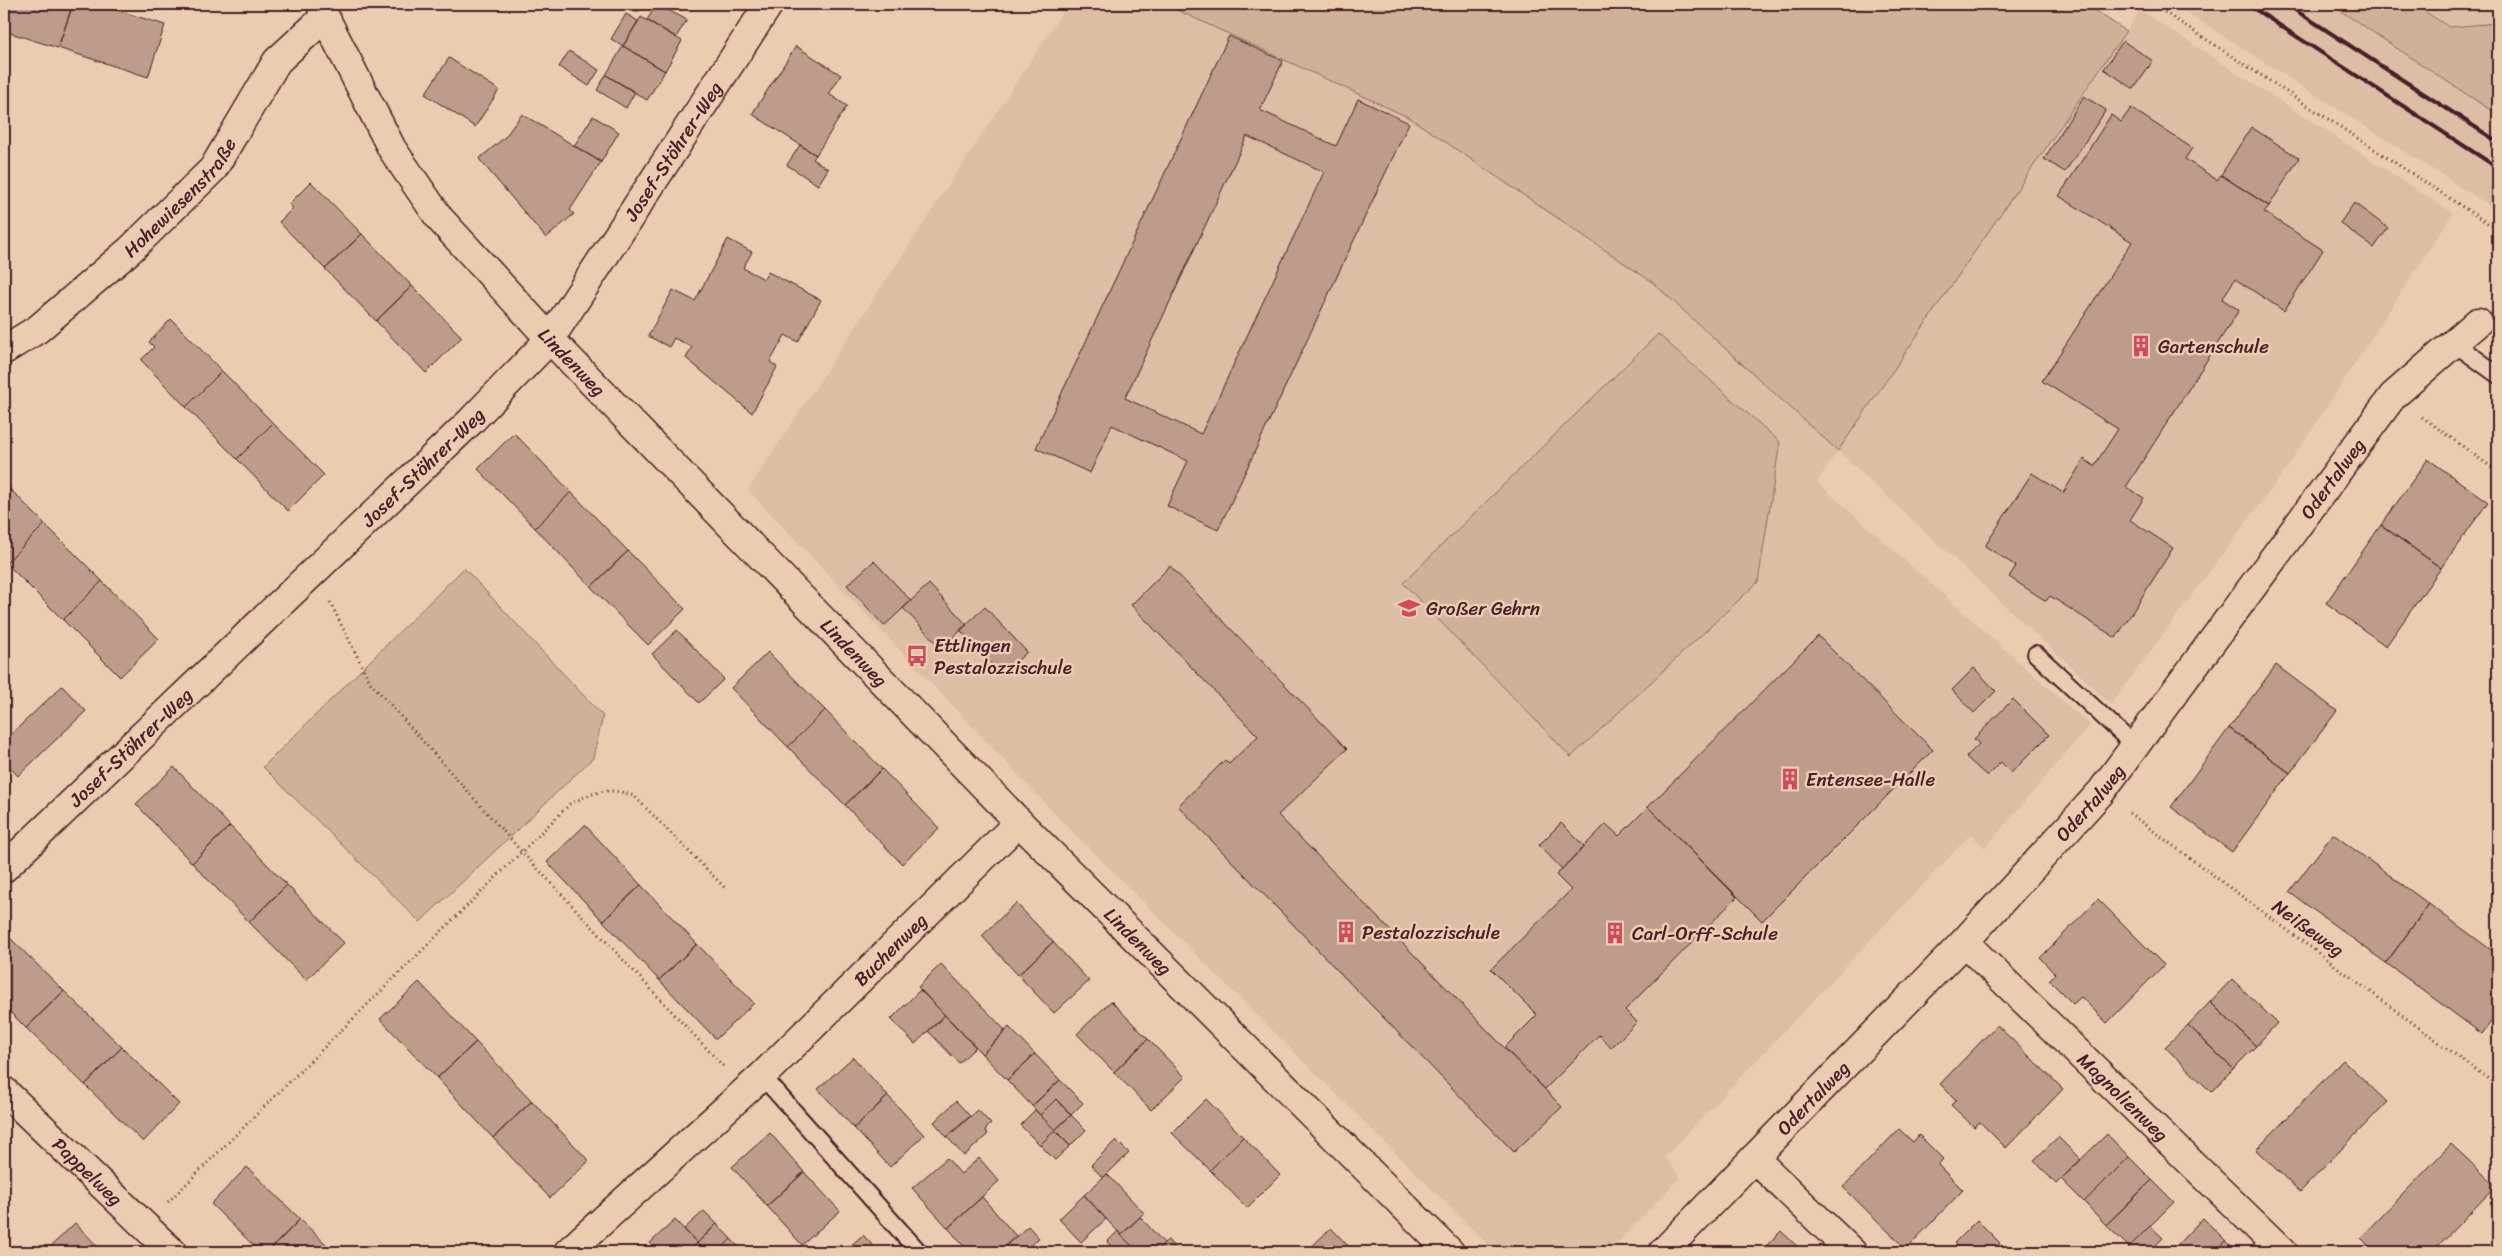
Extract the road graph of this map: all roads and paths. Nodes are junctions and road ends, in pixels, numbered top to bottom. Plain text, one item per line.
1 (769, 4) edge
2 (2152, 4) edge
3 (323, 10) edge
4 (2498, 230) edge
5 (2478, 322) dead end
6 (550, 339) junction
7 (2454, 343) junction
8 (4, 350) edge
9 (2498, 375) edge
10 (2393, 396) junction
11 (2498, 472) edge
12 (315, 570) junction
13 (2036, 654) dead end
14 (2135, 746) junction
15 (2101, 792) junction
16 (1019, 822) junction
17 (521, 852) junction
18 (4, 868) edge
19 (726, 890) dead end
20 (1964, 942) junction
21 (753, 1083) junction
22 (2498, 1086) edge
23 (4, 1091) edge
24 (1754, 1158) junction
25 (144, 1226) junction
26 (172, 1252) edge
27 (568, 1252) edge
28 (919, 1252) edge
29 (1450, 1252) edge
30 (1663, 1252) edge
31 (1852, 1252) edge
32 (2283, 1252) edge

1 - 6 street, Josef-Stöhrer-Weg
2 - 4 path
3 - 6 street, Lindenweg
3 - 8 street, Hohewiesenstraße
5 - 7 street, Odertalweg
6 - 12 street, Josef-Stöhrer-Weg
6 - 16 street, Lindenweg
7 - 9 lane
7 - 10 street, Odertalweg
10 - 11 path
10 - 14 street, Odertalweg
12 - 17 path
12 - 18 street, Josef-Stöhrer-Weg
13 - 14 lane
14 - 15 street, Odertalweg
15 - 20 street, Odertalweg
15 - 22 path, Neißeweg
16 - 21 street, Buchenweg
16 - 29 street, Lindenweg
17 - 19 path
17 - 21 path
17 - 25 path
20 - 24 street, Odertalweg
20 - 32 street, Magnolienweg
21 - 27 street, Buchenweg
21 - 28 lane
23 - 25 street, Pappelweg
24 - 30 street, Odertalweg
24 - 31 street
25 - 26 street, Pappelweg

